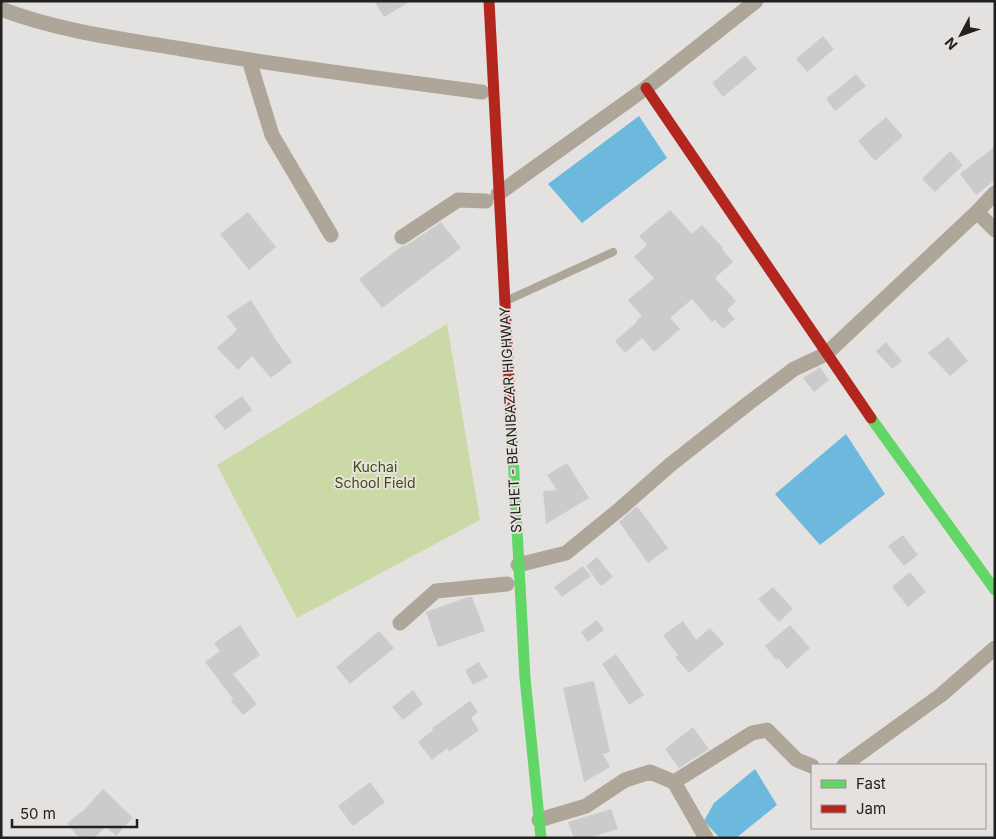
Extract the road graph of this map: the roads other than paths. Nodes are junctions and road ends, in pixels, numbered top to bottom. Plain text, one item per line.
1 (489, 1) edge
2 (756, 1) edge
3 (1, 9) edge
4 (249, 60) junction
5 (646, 88) junction
6 (482, 94) dead end
7 (995, 193) edge
8 (489, 198) junction
9 (977, 212) junction
10 (995, 230) edge
11 (331, 235) dead end
12 (402, 237) dead end
13 (613, 252) dead end
14 (504, 302) junction
15 (826, 354) junction
16 (510, 579) junction
17 (995, 590) edge
18 (400, 623) dead end
19 (995, 648) edge
20 (845, 764) edge
21 (811, 766) edge
22 (674, 782) junction
23 (539, 820) junction
24 (540, 838) edge
25 (706, 838) edge

1 - 8 main road, SYLHET - BEANIBAZAR HIGHWAY
2 - 5 street
3 - 4 street
4 - 6 street
4 - 11 street
5 - 8 street
5 - 15 main road
7 - 9 street
8 - 12 street
8 - 14 main road, SYLHET - BEANIBAZAR HIGHWAY
9 - 10 street
9 - 15 street
13 - 14 lane
14 - 16 main road, SYLHET - BEANIBAZAR HIGHWAY
15 - 16 street
15 - 17 main road
16 - 18 street
16 - 23 main road, SYLHET - BEANIBAZAR HIGHWAY
19 - 20 street
21 - 22 street
22 - 23 street
22 - 25 street
23 - 24 main road, SYLHET - BEANIBAZAR HIGHWAY

